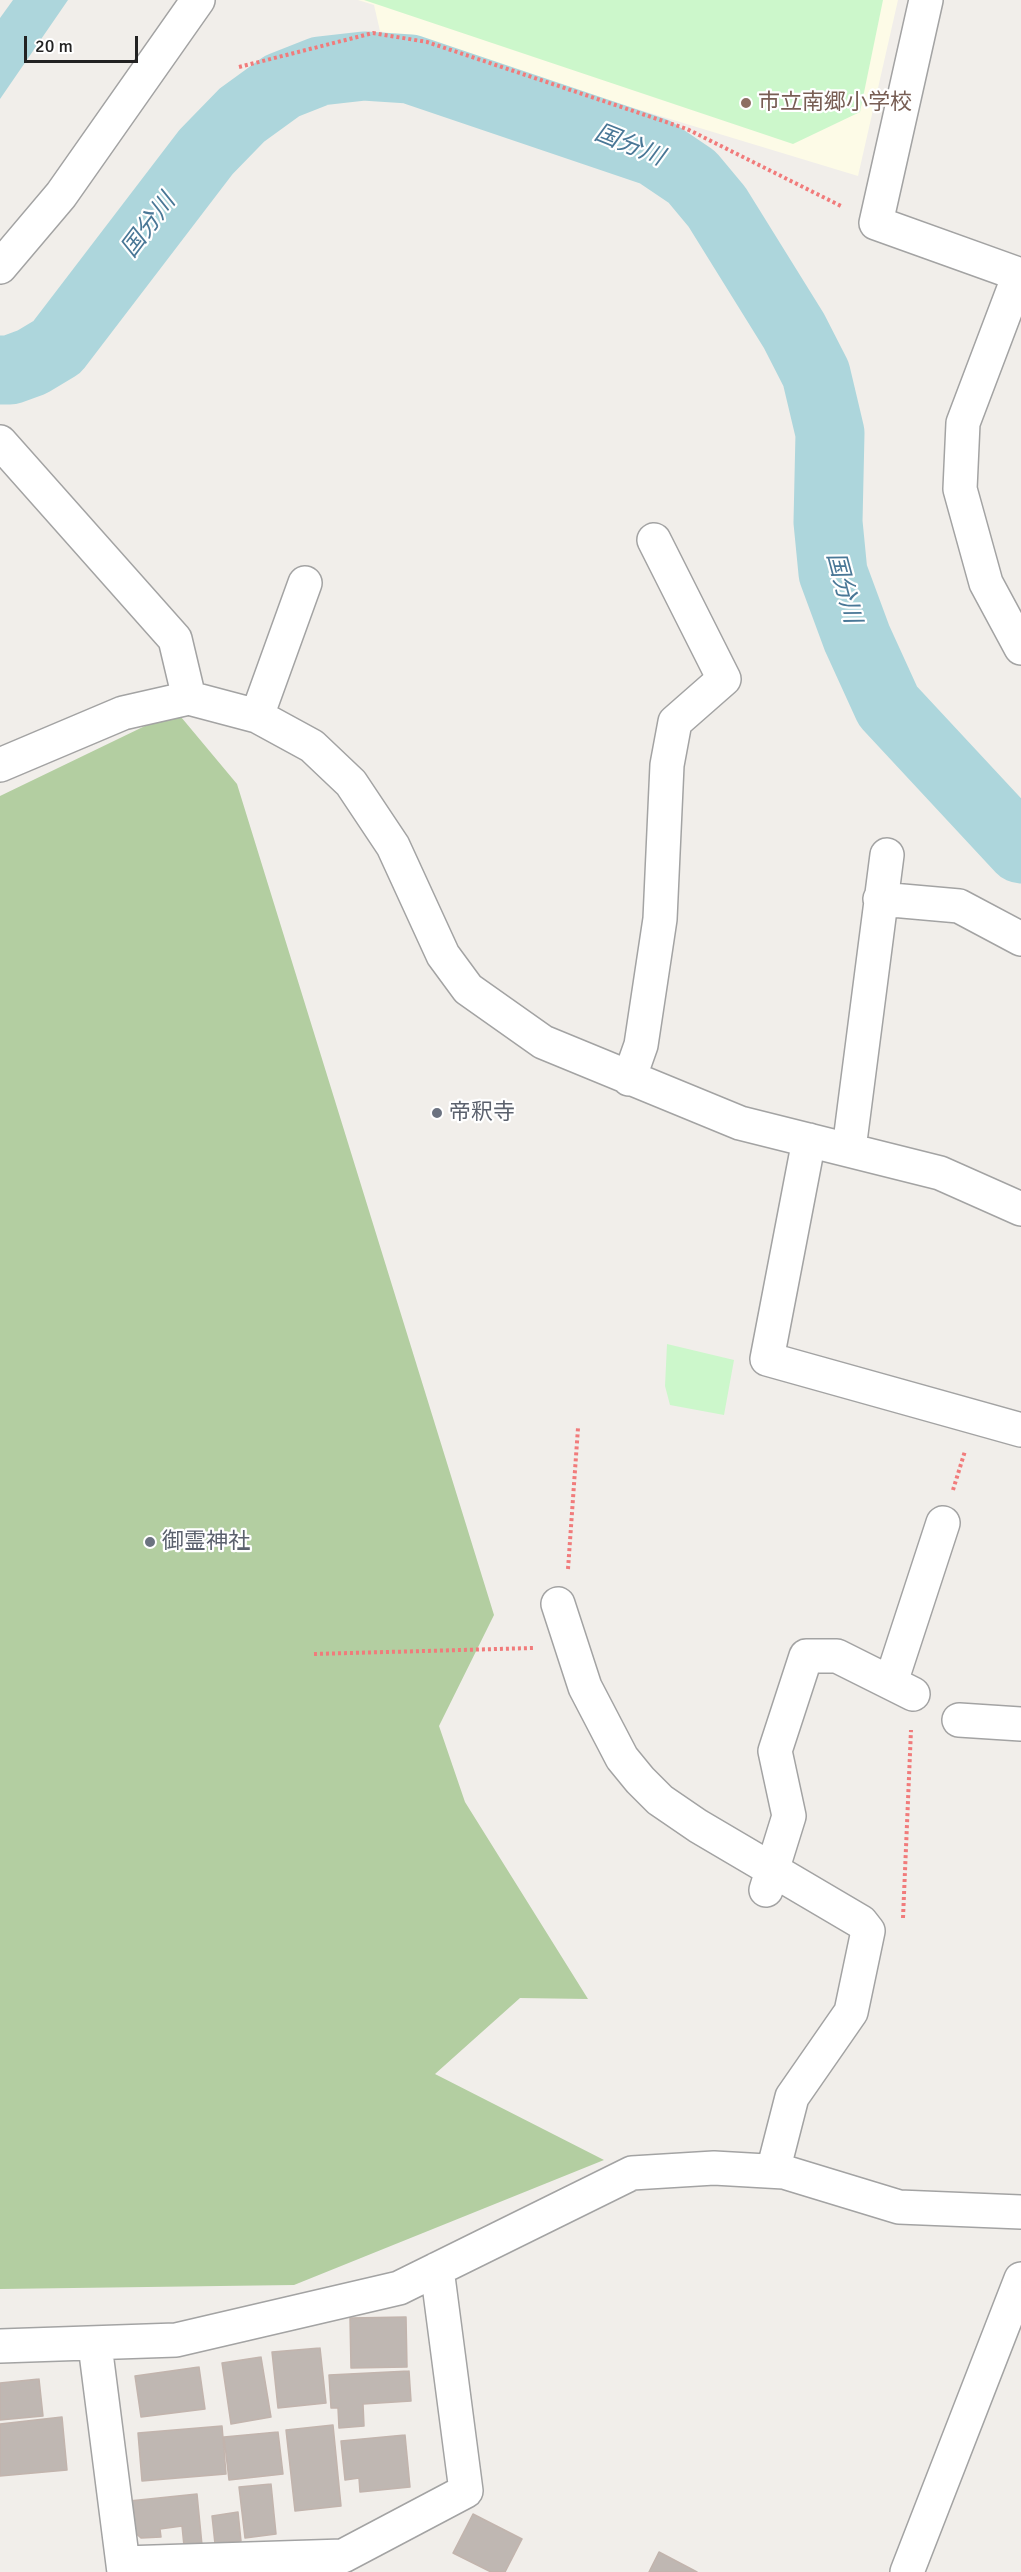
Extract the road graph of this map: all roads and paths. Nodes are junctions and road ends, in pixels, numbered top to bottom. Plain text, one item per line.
1 (198, 0) edge
2 (926, 0) edge
3 (239, 67) dead end
4 (876, 223) junction
5 (0, 267) edge
6 (1020, 275) edge
7 (0, 442) edge
8 (654, 540) dead end
9 (305, 583) dead end
10 (1021, 648) edge
11 (189, 698) junction
12 (256, 716) junction
13 (0, 765) edge
14 (887, 855) dead end
15 (880, 899) junction
16 (1021, 939) edge
17 (629, 1078) junction
18 (809, 1140) junction
19 (849, 1149) junction
20 (1021, 1209) edge
21 (975, 1419) junction
22 (578, 1428) dead end
23 (1021, 1430) edge
24 (944, 1523) joint
25 (558, 1604) joint
26 (573, 1647) junction
27 (314, 1654) dead end
28 (902, 1688) junction
29 (959, 1720) dead end
30 (1021, 1724) edge
31 (769, 1881) junction
32 (903, 1921) dead end
33 (773, 2171) junction
34 (1021, 2212) edge
35 (437, 2270) junction
36 (1021, 2279) edge
37 (95, 2344) junction
38 (0, 2346) edge
39 (124, 2568) edge
40 (906, 2572) edge

1 - 5 street
2 - 4 street
3 - 4 path
4 - 6 street
6 - 10 street
7 - 11 street
8 - 17 street
9 - 12 street
11 - 12 street
11 - 13 street
12 - 17 street
14 - 15 street
15 - 16 street
15 - 19 street
17 - 18 street
18 - 19 street
18 - 21 street
19 - 20 street
21 - 23 street
21 - 24 path
22 - 25 path
24 - 28 street
25 - 26 street
26 - 27 path
26 - 31 street
28 - 31 street
28 - 32 path
29 - 30 street
31 - 33 street
33 - 34 street
33 - 35 street
35 - 37 street
35 - 39 street
36 - 40 street
37 - 38 street
37 - 39 street

